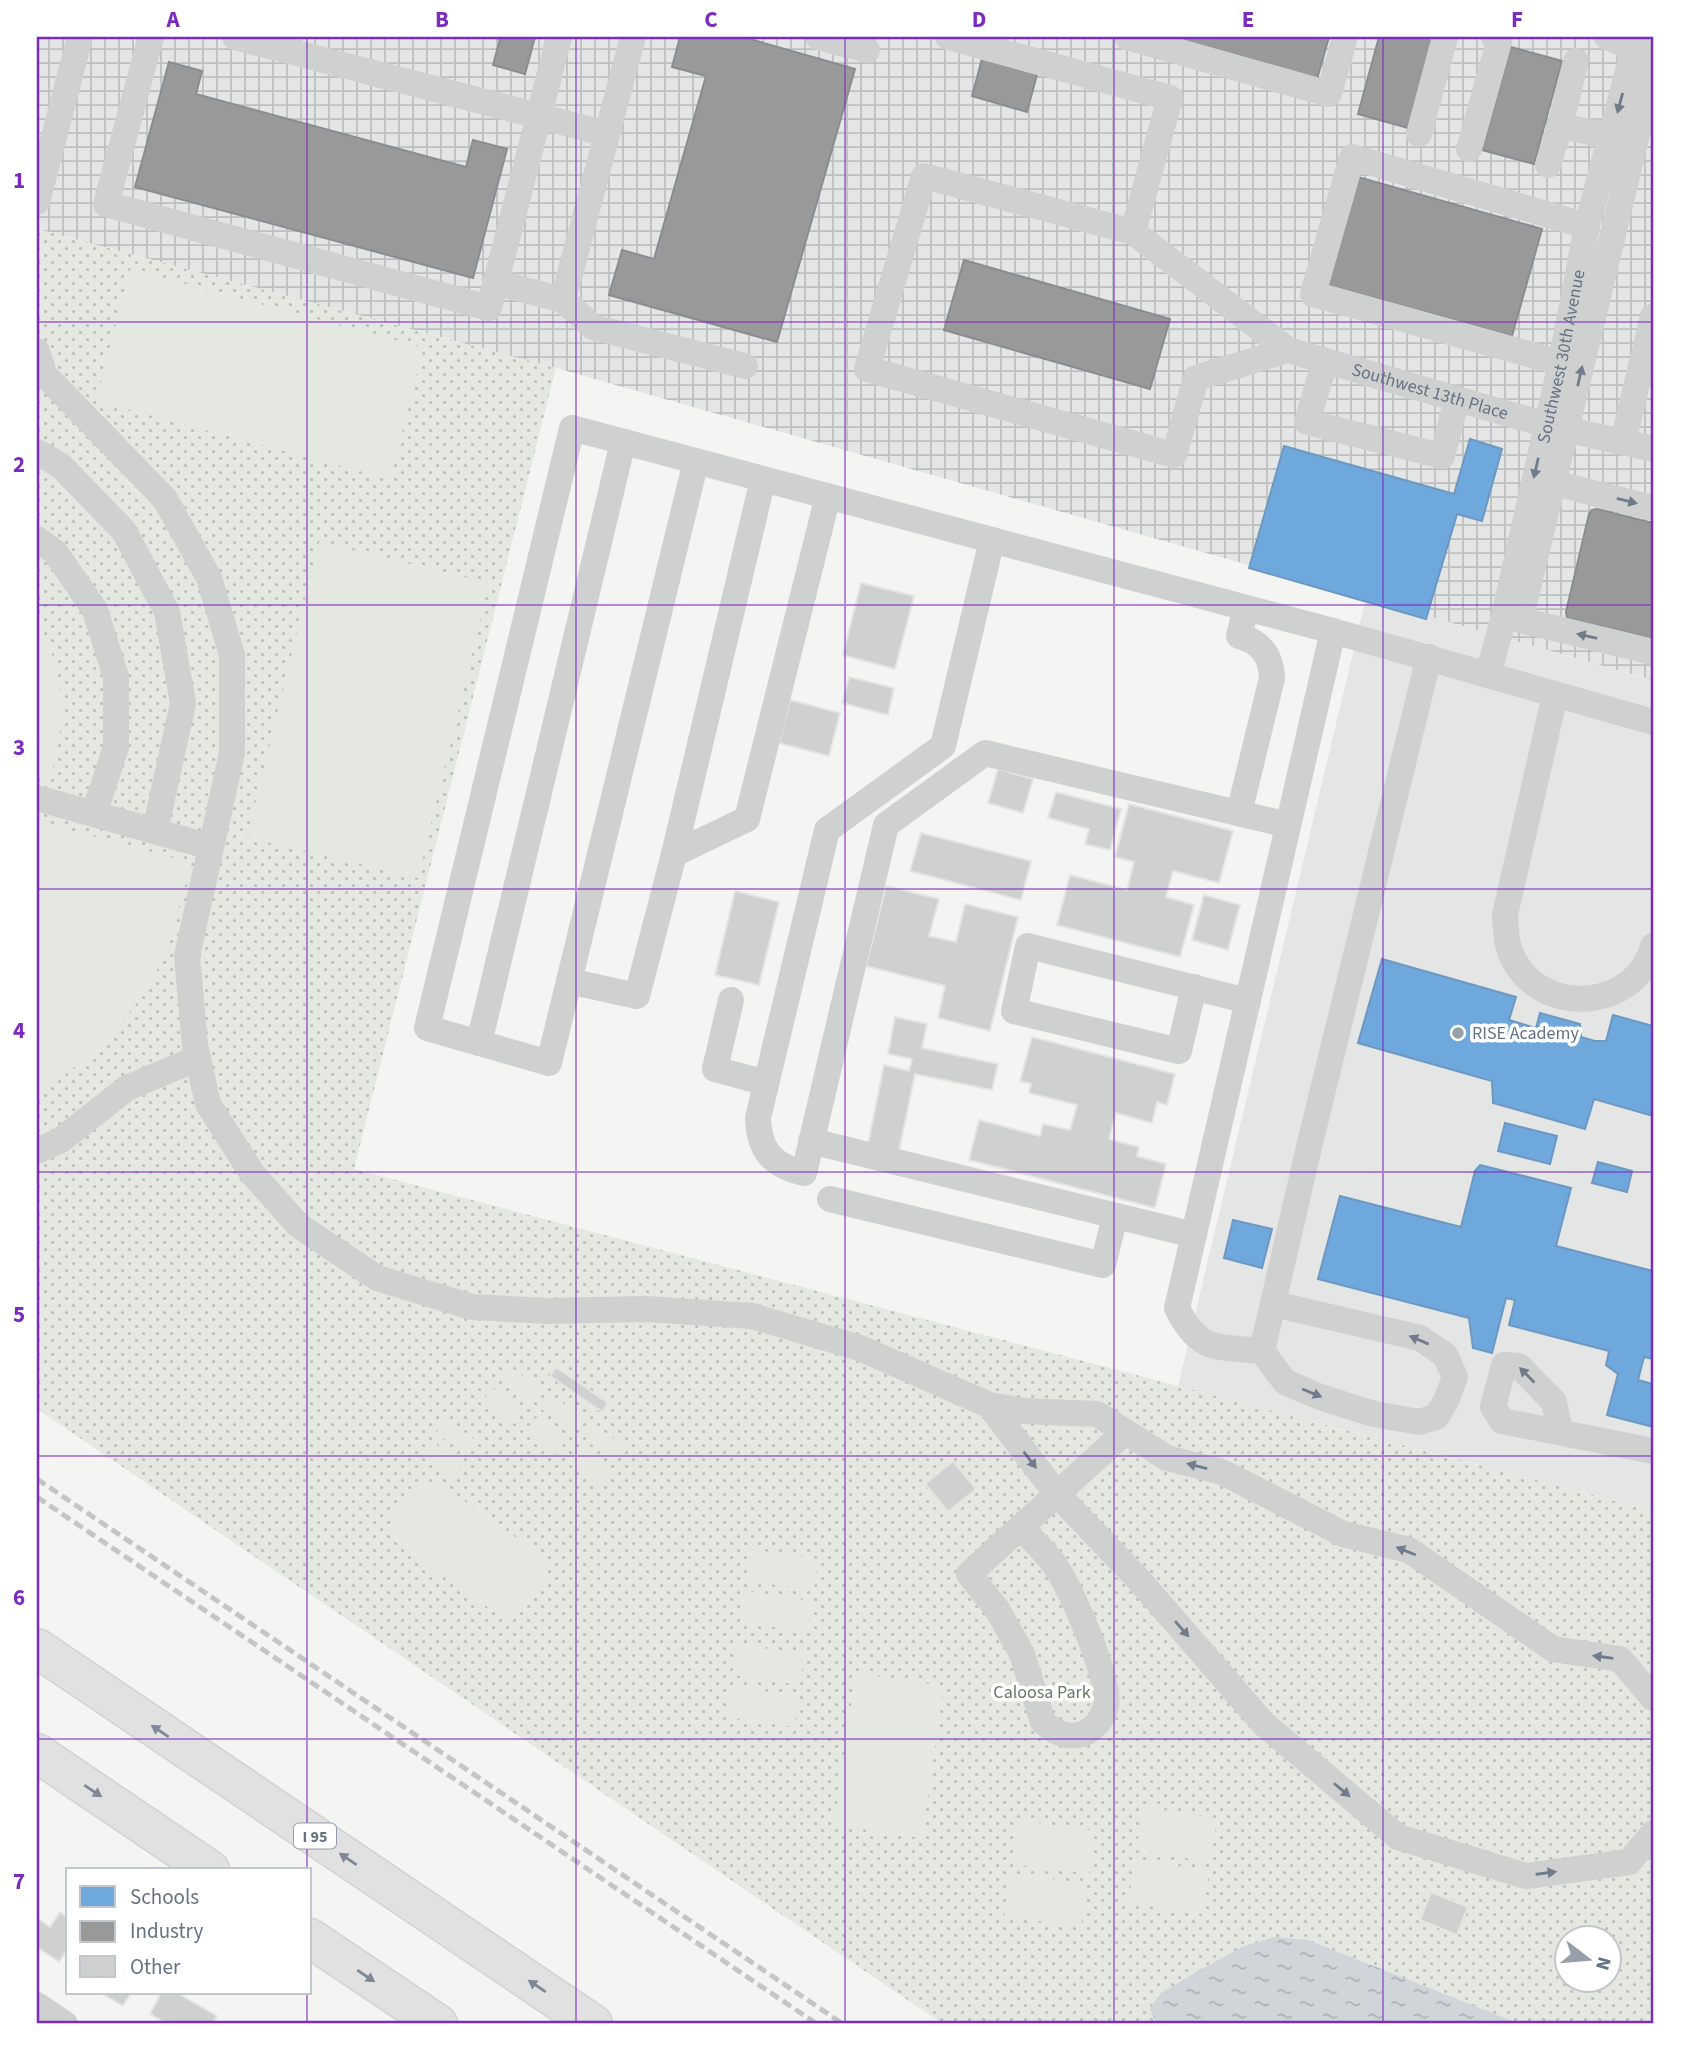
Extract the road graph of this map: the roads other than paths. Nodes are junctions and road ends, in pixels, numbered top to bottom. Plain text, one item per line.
1 (80, 37) edge
2 (151, 37) edge
3 (235, 37) edge
4 (559, 37) edge
5 (633, 37) edge
6 (818, 37) edge
7 (948, 37) edge
8 (1127, 37) edge
9 (1345, 37) edge
10 (1445, 37) edge
11 (1494, 37) edge
12 (1607, 37) edge
13 (1641, 47) edge
14 (867, 50) dead end
15 (1576, 61) dead end
16 (1653, 68) edge
17 (539, 116) junction
18 (1560, 125) junction
19 (607, 134) junction
20 (1419, 134) dead end
21 (1611, 136) junction
22 (1469, 149) dead end
23 (1548, 165) dead end
24 (37, 202) edge
25 (1587, 226) junction
26 (1133, 233) junction
27 (495, 282) junction
28 (563, 300) junction
29 (1653, 316) edge
30 (1288, 350) junction
31 (1325, 361) junction
32 (1561, 363) junction
33 (746, 366) dead end
34 (39, 368) edge
35 (1457, 399) junction
36 (1557, 427) junction
37 (623, 442) junction
38 (1623, 442) junction
39 (1653, 449) edge
40 (37, 452) edge
41 (696, 461) junction
42 (763, 479) junction
43 (1554, 483) junction
44 (828, 496) junction
45 (1653, 508) edge
46 (37, 539) edge
47 (992, 540) junction
48 (1246, 608) junction
49 (1512, 618) junction
50 (1333, 631) junction
51 (1653, 652) edge
52 (1429, 657) junction
53 (1495, 677) junction
54 (1555, 695) junction
55 (1653, 722) edge
56 (37, 798) edge
57 (1239, 813) junction
58 (94, 814) junction
59 (1289, 824) junction
60 (155, 831) junction
61 (211, 847) junction
62 (674, 853) junction
63 (1653, 946) edge
64 (569, 981) junction
65 (1194, 987) junction
66 (732, 1000) dead end
67 (1248, 1001) junction
68 (479, 1043) junction
69 (198, 1058) junction
70 (766, 1083) junction
71 (811, 1141) junction
72 (37, 1151) edge
73 (830, 1199) dead end
74 (1115, 1216) junction
75 (1194, 1235) junction
76 (1274, 1304) junction
77 (1262, 1351) junction
78 (989, 1405) junction
79 (1560, 1431) dead end
80 (1125, 1432) junction
81 (1653, 1451) edge
82 (1056, 1493) junction
83 (1022, 1528) junction
84 (37, 1648) edge
85 (1653, 1698) edge
86 (37, 1753) edge
87 (1653, 1833) edge
88 (207, 1868) edge
89 (312, 1939) edge
90 (37, 2005) edge
91 (65, 2024) edge
92 (438, 2024) edge
93 (593, 2024) edge

1 - 24 street
2 - 27 street
3 - 17 street
4 - 17 street
5 - 19 street
6 - 14 street
7 - 26 street
8 - 9 street
10 - 20 street
11 - 22 street
12 - 13 street
13 -> 21 street, Southwest 30th Avenue
15 - 18 street
36 -> 16 street, Southwest 30th Avenue
17 - 19 street
17 - 27 street
18 - 21 street
18 - 23 street
19 - 28 street
21 - 25 street, Southwest 30th Avenue
25 - 32 street, Southwest 30th Avenue
25 - 32 street
26 - 30 street
26 - 30 street
27 - 28 street
28 - 33 street
29 - 38 street
30 - 31 street, Southwest 13th Place
31 - 35 street, Southwest 13th Place
31 - 35 street
32 - 36 street, Southwest 30th Avenue
34 - 61 street
35 - 36 street, Southwest 13th Place
36 - 38 street, Southwest 13th Place
36 - 43 street, Southwest 30th Avenue
36 -> 49 street, Southwest 30th Avenue
37 - 41 street
37 - 68 street
37 - 68 street
38 - 39 street, Southwest 13th Place
40 - 60 street
41 - 42 street
41 - 64 street
42 - 44 street
42 - 62 street
43 -> 45 street
43 - 49 street, Southwest 30th Avenue
44 - 47 street
44 - 62 street
46 - 58 street
47 - 48 street
47 - 70 street
48 - 50 street
48 - 57 street
51 -> 49 street
49 - 53 street, Southwest 30th Avenue
50 - 52 street
50 - 59 street
52 - 53 street
52 - 76 street
53 - 54 street
54 - 55 street
54 - 63 street
56 - 58 street
57 - 59 street
57 - 71 street
58 - 60 street
59 - 67 street
60 - 61 street
61 - 69 street
62 - 64 street
64 - 68 street
65 - 65 street
65 - 67 street
66 - 70 street
67 - 75 street
69 - 72 street
69 - 78 street
70 - 71 street
71 - 74 street
73 - 74 street
74 - 75 street
75 - 77 street
76 - 77 street
77 -> 76 street
78 - 80 street
78 -> 82 street
79 - 81 street
80 - 82 street
85 -> 80 street
82 - 83 street
82 -> 87 street
83 - 83 street
93 -> 84 highway, I 95
86 -> 88 highway
89 -> 92 highway
90 - 91 street

